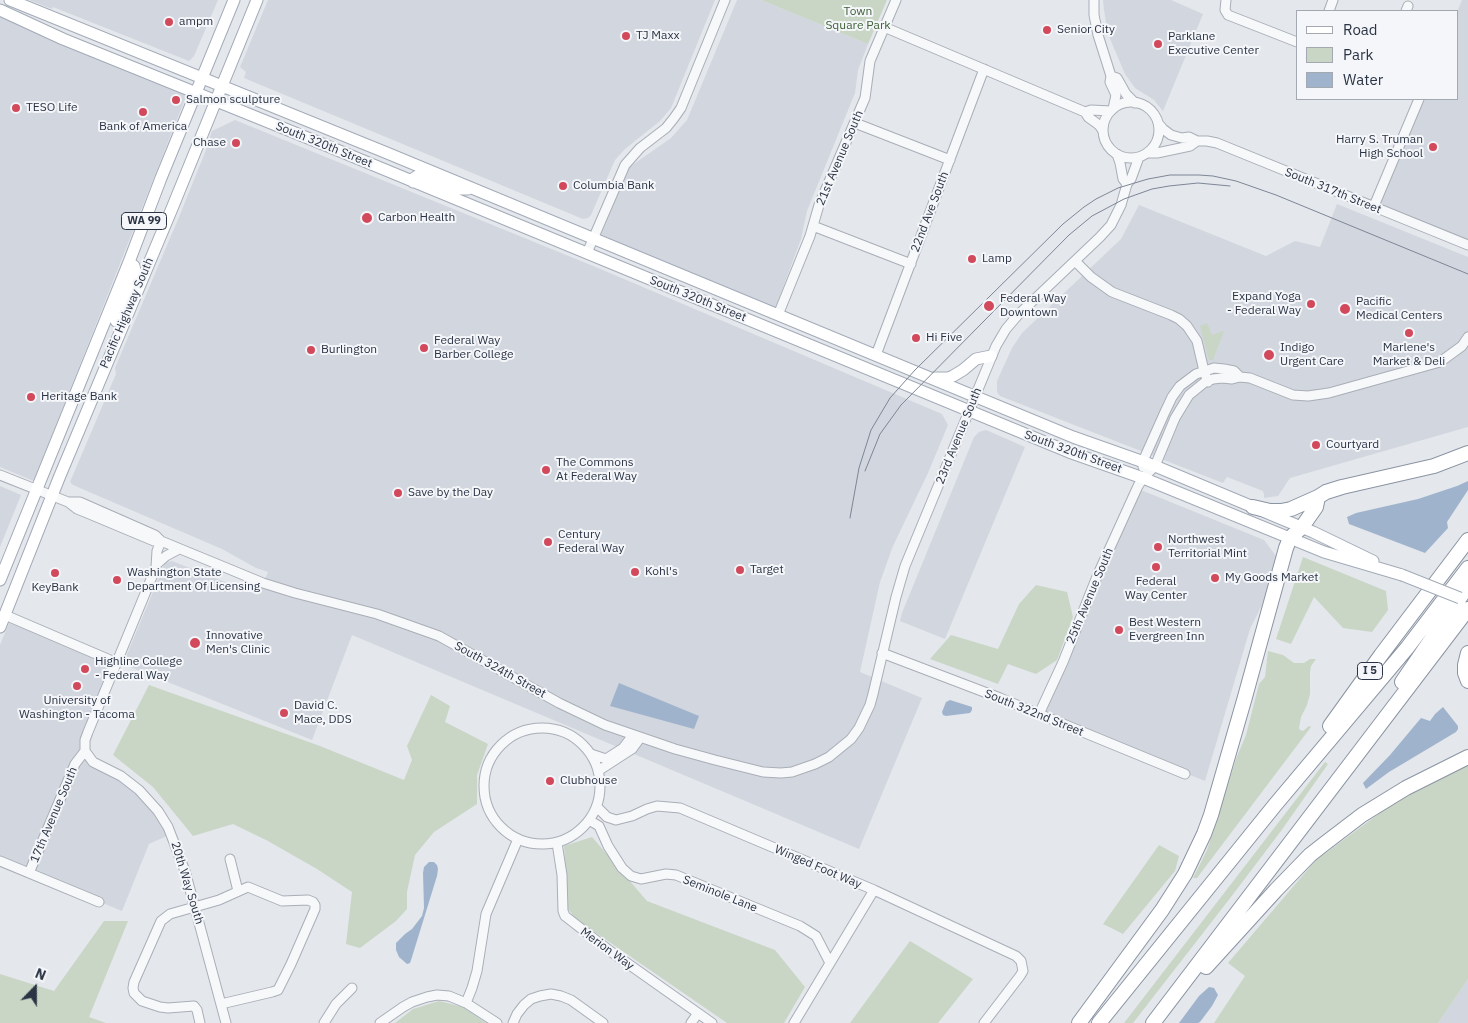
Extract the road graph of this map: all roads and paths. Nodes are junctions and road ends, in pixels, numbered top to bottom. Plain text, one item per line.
1 (10, 0) edge
2 (234, 0) edge
3 (257, 0) edge
4 (725, 0) edge
5 (896, 0) edge
6 (1094, 0) edge
7 (1226, 0) edge
8 (0, 2) edge
9 (0, 10) edge
10 (38, 11) junction
11 (884, 28) junction
12 (1296, 42) edge
13 (984, 70) junction
14 (1111, 76) junction
15 (202, 78) junction
16 (222, 86) junction
17 (196, 92) junction
18 (216, 100) junction
19 (1419, 100) edge
20 (1135, 103) junction
21 (1112, 110) junction
22 (1085, 112) junction
23 (855, 123) junction
24 (1158, 123) junction
25 (1103, 131) junction
26 (1197, 141) junction
27 (1117, 154) junction
28 (1143, 155) junction
29 (950, 160) junction
30 (413, 182) junction
31 (1127, 184) junction
32 (475, 190) junction
33 (1374, 206) junction
34 (813, 226) junction
35 (594, 239) junction
36 (1468, 245) edge
37 (587, 253) junction
38 (1075, 261) junction
39 (129, 262) junction
40 (911, 264) junction
41 (707, 303) junction
42 (778, 315) junction
43 (782, 333) junction
44 (1468, 337) edge
45 (859, 348) junction
46 (876, 355) junction
47 (991, 356) junction
48 (104, 368) junction
49 (1204, 371) junction
50 (1240, 376) junction
51 (932, 378) junction
52 (1208, 382) junction
53 (975, 396) junction
54 (970, 412) junction
55 (1468, 453) edge
56 (1143, 461) junction
57 (1155, 466) junction
58 (0, 474) edge
59 (1143, 478) junction
60 (36, 489) junction
61 (52, 496) junction
62 (1318, 497) junction
63 (1253, 507) junction
64 (1302, 527) junction
65 (1290, 538) junction
66 (1468, 540) edge
67 (161, 541) junction
68 (179, 549) junction
69 (157, 564) junction
70 (1468, 568) edge
71 (1402, 575) junction
72 (0, 580) edge
73 (1468, 586) edge
74 (1468, 602) edge
75 (1468, 610) edge
76 (5, 615) junction
77 (0, 627) edge
78 (882, 653) junction
79 (1468, 653) edge
80 (117, 663) junction
81 (1468, 681) edge
82 (1039, 714) junction
83 (636, 737) junction
84 (85, 751) junction
85 (838, 751) joint
86 (591, 754) junction
87 (1468, 757) edge
88 (598, 771) junction
89 (1185, 774) dead end
90 (1275, 804) junction
91 (597, 807) junction
92 (1316, 809) junction
93 (589, 820) junction
94 (616, 820) junction
95 (599, 826) junction
96 (575, 834) junction
97 (518, 839) junction
98 (557, 842) junction
99 (230, 859) dead end
100 (0, 861) edge
101 (29, 873) junction
102 (874, 890) junction
103 (238, 891) junction
104 (99, 902) dead end
105 (194, 907) junction
106 (830, 963) junction
107 (352, 988) dead end
108 (466, 1003) junction
109 (221, 1004) junction
110 (698, 1013) junction
111 (200, 1023) edge
112 (226, 1023) edge
113 (324, 1023) edge
114 (380, 1023) edge
115 (497, 1023) edge
116 (513, 1023) edge
117 (603, 1023) edge
118 (691, 1023) edge
119 (712, 1023) edge
120 (794, 1023) edge
121 (984, 1023) edge
122 (1079, 1023) edge
123 (1099, 1023) edge
124 (1154, 1023) edge

1 - 10 main road, South 320th Street
2 - 15 main road, Pacific Highway South / WA 99
3 - 16 main road, Pacific Highway South / WA 99
4 - 35 street
5 - 11 street, 21st Avenue South
6 - 14 street
7 - 12 street
8 - 10 main road
9 - 17 main road, South 320th Street
10 - 15 main road, South 320th Street
11 - 13 street
11 - 23 street, 21st Avenue South
13 - 22 street
13 - 29 street, 22nd Ave South
14 - 20 street
14 - 21 street
15 - 16 main road, South 320th Street
15 - 17 main road, Pacific Highway South / WA 99
16 - 18 main road, Pacific Highway South / WA 99
16 - 32 main road, South 320th Street
17 - 18 main road, South 320th Street
17 - 39 main road, Pacific Highway South / WA 99
18 - 30 main road, South 320th Street
18 - 48 main road, Pacific Highway South / WA 99
19 - 33 street
20 - 21 street
20 - 24 street
21 - 22 street
21 - 25 street
22 - 25 street
23 - 29 street
23 - 34 street, 21st Avenue South
24 - 26 street, South 317th Street
24 - 28 street
25 - 27 street
26 - 28 street, South 317th Street
26 - 33 street, South 317th Street
27 - 28 street
27 - 31 street
28 - 31 street
29 - 40 street, 22nd Ave South
30 - 32 main road
30 - 37 main road, South 320th Street
31 - 38 street, 23rd Avenue South
32 - 35 main road, South 320th Street
33 - 36 street, South 317th Street
34 - 40 street
34 - 42 street, 21st Avenue South
35 - 37 street
35 - 42 main road, South 320th Street
37 - 41 main road, South 320th Street
38 - 47 street, 23rd Avenue South
38 - 49 street
39 - 48 main road
39 - 60 main road, Pacific Highway South / WA 99
40 - 46 street, 22nd Ave South
41 - 42 main road
41 - 43 main road, South 320th Street
42 - 45 main road, South 320th Street
43 - 45 main road
43 - 54 main road, South 320th Street
44 - 50 street
45 - 46 main road, South 320th Street
46 - 51 main road, South 320th Street
47 - 51 main road
47 - 53 street, 23rd Avenue South
48 - 61 main road, Pacific Highway South / WA 99
49 - 50 street
49 - 52 street
49 - 56 street
50 - 52 street
51 - 53 main road, South 320th Street
52 - 57 street
53 - 54 street, 23rd Avenue South
53 - 56 main road, South 320th Street
54 - 59 main road, South 320th Street
54 - 78 street, 23rd Avenue South
55 - 62 highway
56 - 57 main road, South 320th Street
56 - 59 street
57 - 59 street
57 - 63 main road, South 320th Street
58 - 60 street, South 324th Street
59 - 65 main road, South 320th Street
59 - 82 street, 25th Avenue South
60 - 61 street, South 324th Street
60 - 72 main road, Pacific Highway South / WA 99
61 - 67 street, South 324th Street
61 - 76 main road, Pacific Highway South / WA 99
62 - 63 highway
62 - 64 highway
63 - 64 main road, South 320th Street
64 - 65 highway
64 - 71 main road, South 320th Street
65 - 71 main road, South 320th Street
65 - 122 highway
66 - 90 highway, I 5
67 - 68 street, South 324th Street
67 - 69 street, 17th Avenue South
68 - 69 street
68 - 83 street, South 324th Street
69 - 80 street, 17th Avenue South
70 - 90 highway
71 - 74 main road, South 320th Street, bridge
73 - 92 highway
75 - 92 highway
76 - 77 main road, Pacific Highway South / WA 99
76 - 80 street
78 - 82 street, South 322nd Street
78 - 85 street, 23rd Avenue South
79 - 81 highway
80 - 84 street, 17th Avenue South
82 - 89 street, South 322nd Street
83 - 85 street, South 324th Street
83 - 86 street
83 - 88 street
84 - 101 street, 17th Avenue South
84 - 105 street, 20th Way South
86 - 88 street
86 - 97 street
87 - 124 highway
88 - 91 street
90 - 123 highway, I 5
91 - 93 street
91 - 94 street
92 - 124 highway
93 - 95 street
93 - 96 street
94 - 95 street, Winged Foot Way
94 - 102 street, Winged Foot Way
95 - 96 street, Winged Foot Way
95 - 106 street, Seminole Lane
96 - 98 street
97 - 98 street
97 - 108 street
98 - 110 street, Merion Way
99 - 103 street
100 - 101 street
101 - 104 street
102 - 106 street
102 - 121 street, Winged Foot Way
103 - 105 street
103 - 109 street
105 - 109 street, 20th Way South
105 - 111 street
106 - 120 street
107 - 113 street
108 - 114 street
108 - 115 street
109 - 112 street, 20th Way South
110 - 118 street
110 - 119 street, Merion Way
116 - 117 street

